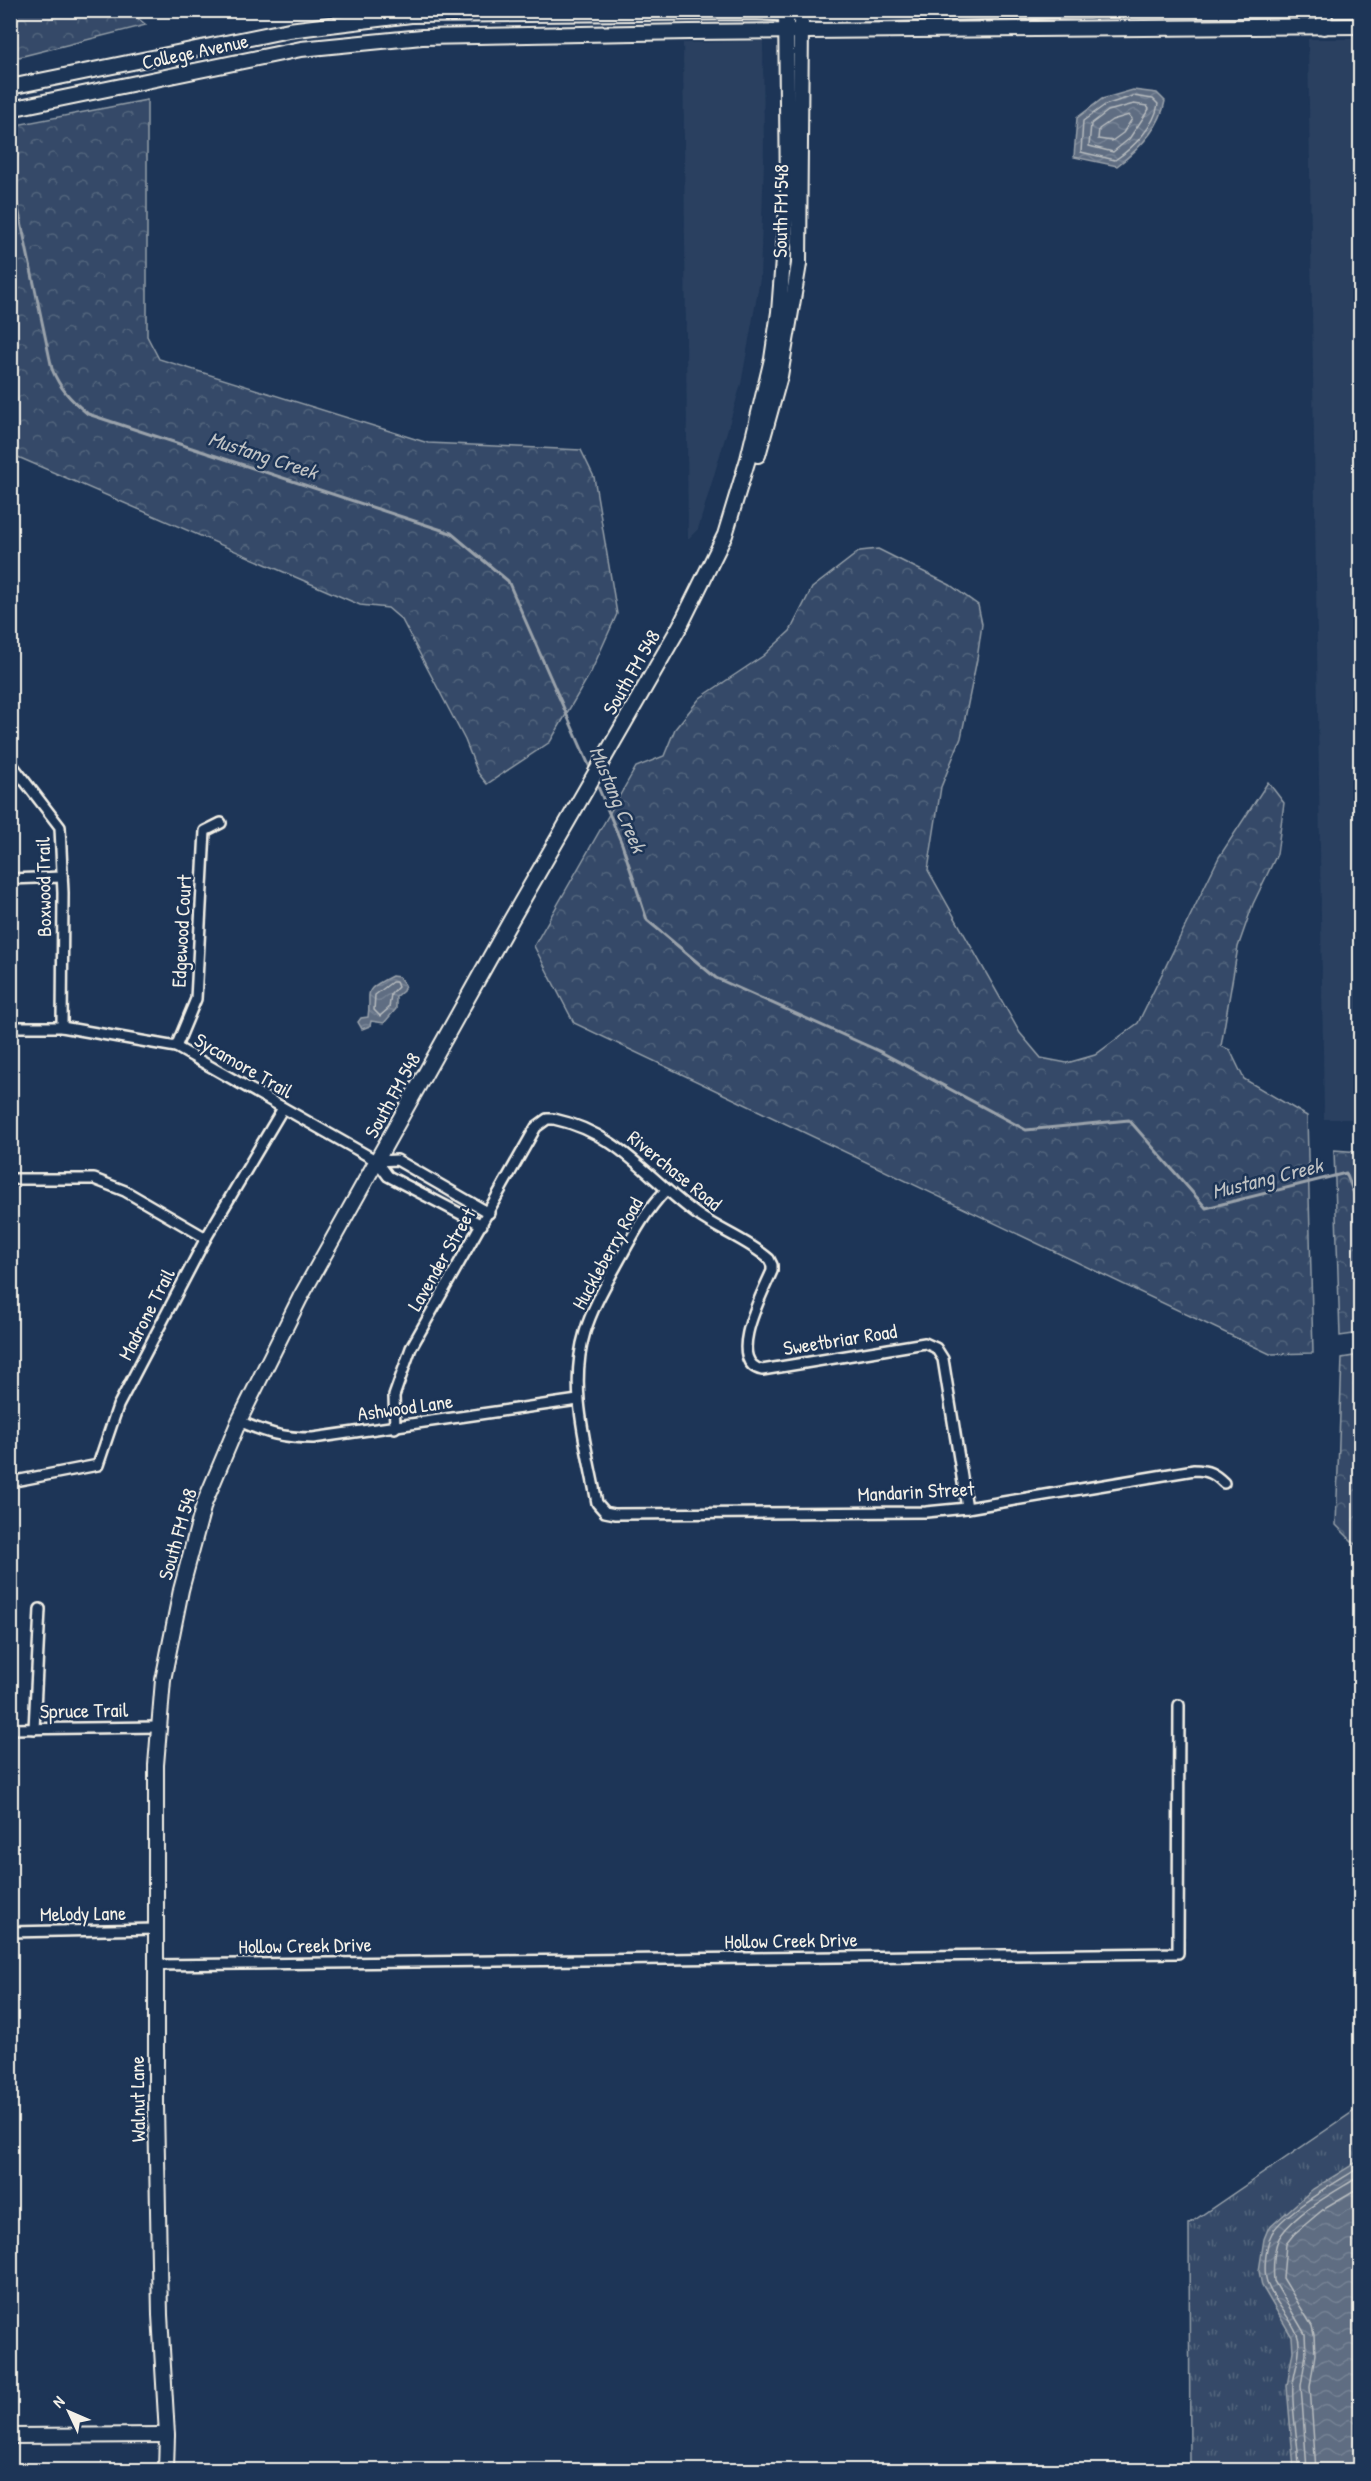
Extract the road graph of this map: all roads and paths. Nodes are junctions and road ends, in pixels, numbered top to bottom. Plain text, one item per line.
1 (1089, 10) edge
2 (1325, 10) edge
3 (786, 12) edge
4 (801, 12) edge
5 (1360, 26) edge
6 (1324, 27) junction
7 (786, 31) junction
8 (801, 31) junction
9 (141, 60) junction
10 (145, 81) junction
11 (10, 87) edge
12 (10, 109) edge
13 (734, 511) junction
14 (10, 762) edge
15 (221, 823) dead end
16 (62, 877) junction
17 (10, 879) edge
18 (62, 1027) junction
19 (10, 1028) edge
20 (176, 1047) junction
21 (283, 1108) junction
22 (547, 1119) joint
23 (377, 1161) junction
24 (10, 1179) edge
25 (666, 1190) junction
26 (489, 1213) junction
27 (482, 1225) junction
28 (206, 1238) junction
29 (751, 1365) joint
30 (578, 1400) junction
31 (238, 1421) junction
32 (396, 1428) junction
33 (10, 1482) edge
34 (1224, 1483) dead end
35 (967, 1508) junction
36 (604, 1512) joint
37 (40, 1608) dead end
38 (1179, 1705) dead end
39 (159, 1727) junction
40 (10, 1729) edge
41 (34, 1729) junction
42 (156, 1929) junction
43 (10, 1932) edge
44 (155, 1965) junction
45 (167, 2435) junction
46 (10, 2436) edge
47 (166, 2470) edge

1 - 4 main road, College Avenue
2 - 6 main road
3 - 4 main road, College Avenue
3 - 7 main road, South FM 548
3 - 9 main road, College Avenue
4 - 8 main road, South FM 548
5 - 6 main road, College Avenue
6 - 8 main road, College Avenue
7 - 8 main road, College Avenue
7 - 10 main road, College Avenue
7 - 13 main road, South FM 548
8 - 13 main road, South FM 548
9 - 10 main road
9 - 11 main road, College Avenue
10 - 12 main road, College Avenue
13 - 23 main road, South FM 548
14 - 16 street, Boxwood Trail
15 - 20 street, Edgewood Court
16 - 17 street
16 - 18 street, Boxwood Trail
18 - 19 street, Sycamore Trail
18 - 20 street, Sycamore Trail
20 - 21 street, Sycamore Trail
21 - 23 street, Sycamore Trail
21 - 28 street, Madrone Trail
22 - 25 street, Riverchase Road
22 - 26 street, Lavender Street
23 - 26 street, Sycamore Trail
23 - 27 street, Sycamore Trail
23 - 31 main road, South FM 548
24 - 28 street
25 - 29 street, Riverchase Road
25 - 30 street, Huckleberry Road
26 - 27 street, Lavender Street
27 - 32 street, Lavender Street
28 - 33 street, Madrone Trail
29 - 35 street, Sweetbriar Road
30 - 32 street, Ashwood Lane
30 - 36 street, Huckleberry Road
31 - 32 street, Ashwood Lane
31 - 39 main road, South FM 548
34 - 35 street, Mandarin Street
35 - 36 street, Mandarin Street
37 - 41 street
38 - 44 street, Hollow Creek Drive
39 - 41 street, Spruce Trail
39 - 42 main road, Walnut Lane
40 - 41 street, Spruce Trail
42 - 43 street, Melody Lane
42 - 44 main road, Walnut Lane
44 - 45 main road, Walnut Lane
45 - 46 main road
45 - 47 main road, Walnut Lane

